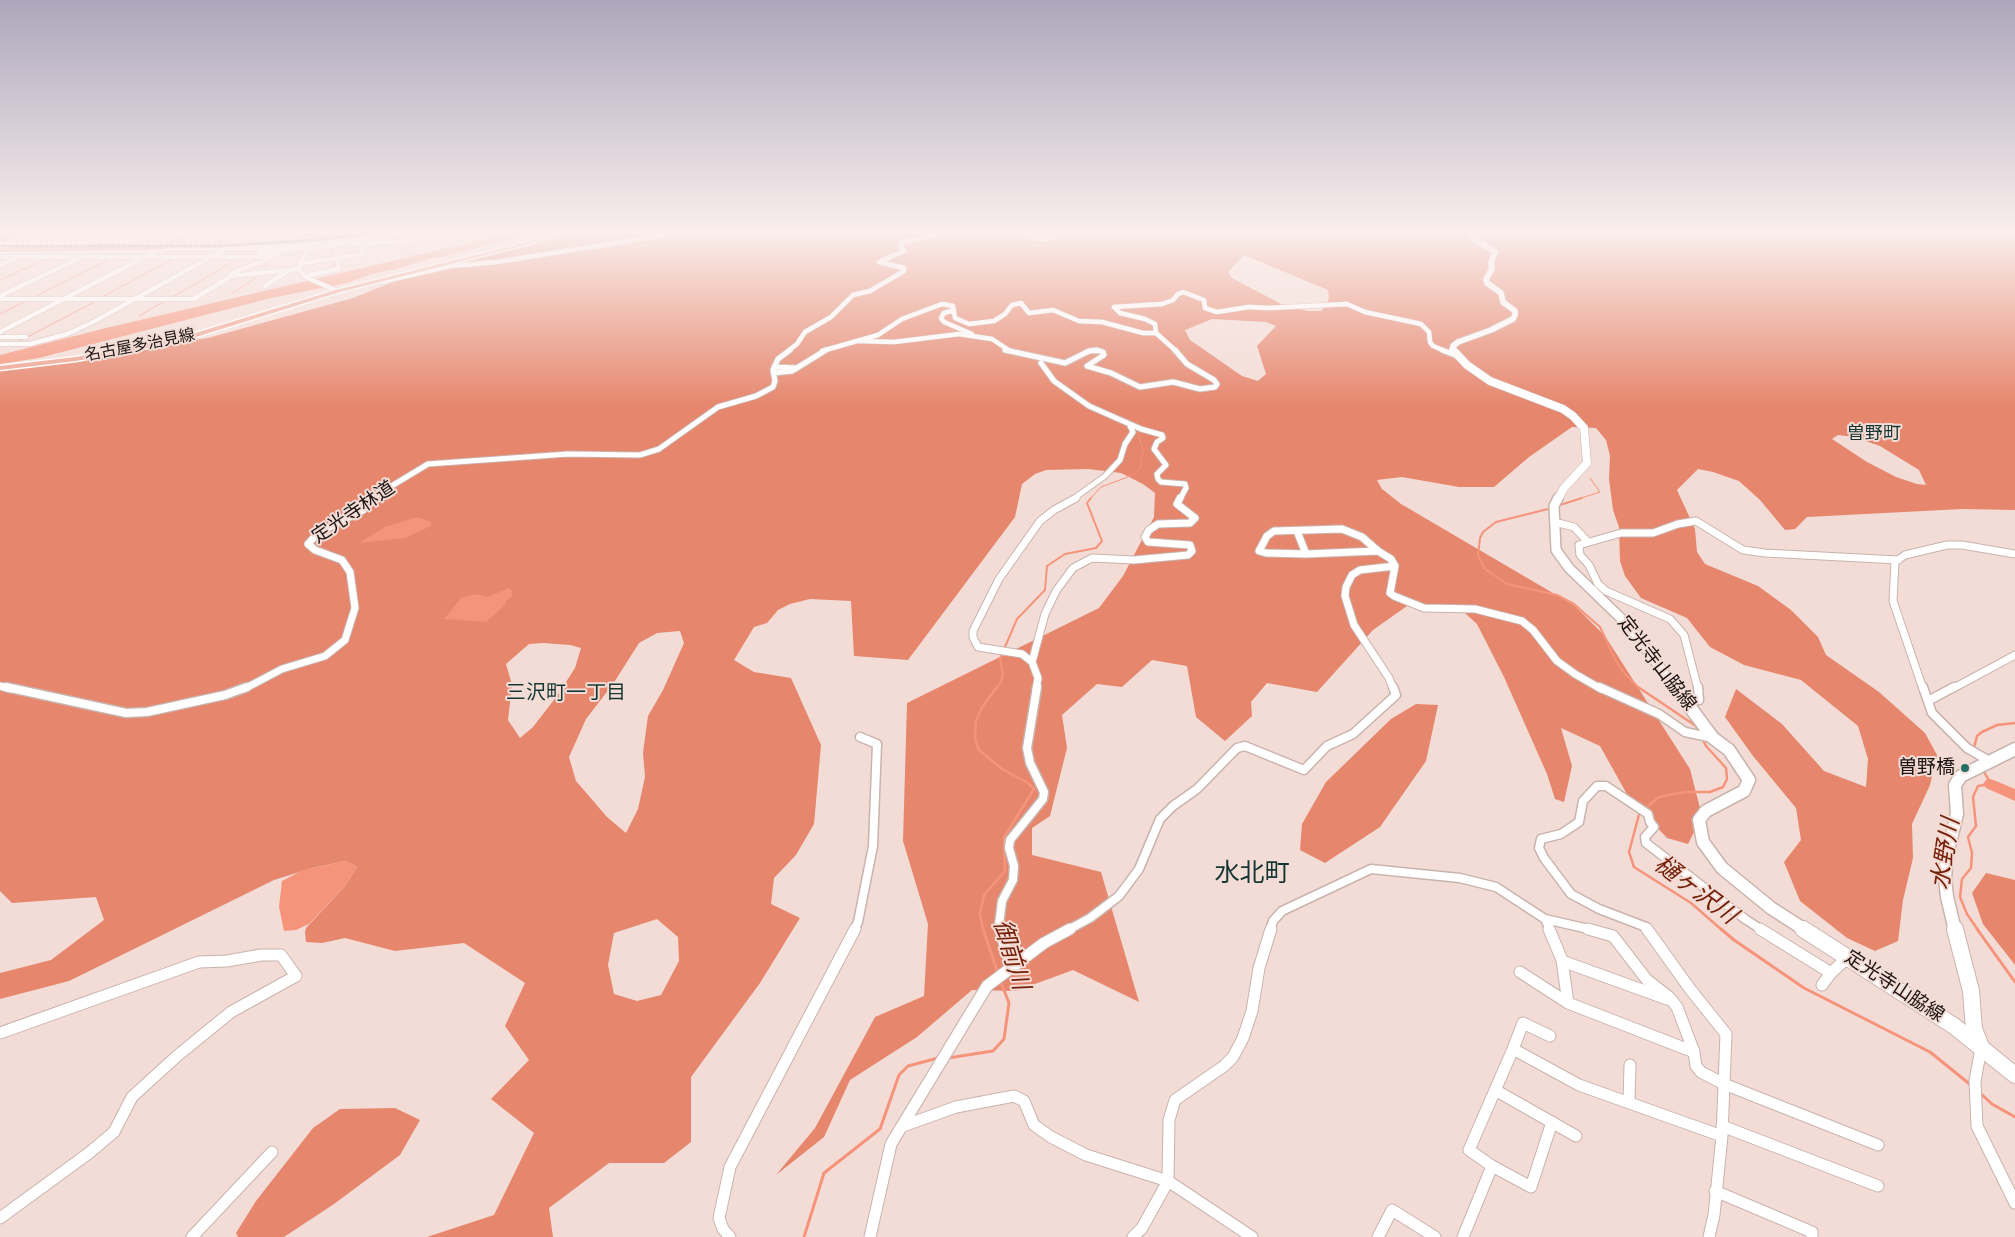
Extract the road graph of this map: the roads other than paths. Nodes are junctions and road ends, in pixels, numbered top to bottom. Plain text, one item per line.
1 (13, 292) edge
2 (79, 292) edge
3 (147, 292) edge
4 (205, 292) edge
5 (336, 292) edge
6 (867, 292) edge
7 (1498, 292) edge
8 (0, 298) edge
9 (65, 299) junction
10 (134, 299) junction
11 (954, 310) junction
12 (0, 332) edge
13 (1156, 333) junction
14 (972, 335) junction
15 (0, 337) edge
16 (26, 337) dead end
17 (858, 341) junction
18 (0, 344) edge
19 (1455, 355) junction
20 (1041, 363) dead end
21 (0, 368) edge
22 (774, 370) junction
23 (1129, 424) junction
24 (1554, 522) junction
25 (1297, 531) junction
26 (1588, 542) junction
27 (1378, 551) junction
28 (1306, 554) junction
29 (2015, 554) edge
30 (1898, 560) junction
31 (1395, 566) junction
32 (2015, 655) edge
33 (1032, 662) junction
34 (0, 686) edge
35 (1684, 700) junction
36 (1928, 701) junction
37 (860, 737) dead end
38 (1710, 738) junction
39 (2015, 749) edge
40 (1983, 763) junction
41 (1544, 919) junction
42 (1848, 957) junction
43 (1562, 961) junction
44 (1008, 971) junction
45 (1520, 972) dead end
46 (1831, 973) junction
47 (1822, 985) dead end
48 (1672, 1001) junction
49 (1568, 1004) junction
50 (0, 1033) edge
51 (1550, 1036) dead end
52 (1981, 1048) junction
53 (1513, 1049) junction
54 (1694, 1052) junction
55 (1630, 1065) dead end
56 (2012, 1073) edge
57 (1724, 1084) junction
58 (1495, 1090) junction
59 (1629, 1101) junction
60 (1552, 1122) junction
61 (902, 1126) junction
62 (1722, 1131) junction
63 (1576, 1136) dead end
64 (1878, 1145) dead end
65 (272, 1152) dead end
66 (1492, 1166) junction
67 (1168, 1181) junction
68 (1878, 1186) dead end
69 (1715, 1191) junction
70 (2015, 1202) edge
71 (0, 1218) edge
72 (192, 1237) edge
73 (730, 1237) edge
74 (870, 1237) edge
75 (1133, 1237) edge
76 (1252, 1237) edge
77 (1378, 1237) edge
78 (1435, 1237) edge
79 (1463, 1237) edge
80 (1709, 1237) edge
81 (1812, 1237) edge

1 - 8 street
2 - 9 street
3 - 10 street
4 - 10 street
5 - 21 main road, 名古屋多治見線
6 - 22 street
7 - 19 main road
8 - 9 street
9 - 10 street
9 - 12 street
10 - 18 street
11 - 13 street
11 - 14 street
11 - 17 street
13 - 14 street
13 - 19 street
14 - 17 street
15 - 16 street
17 - 22 street
19 - 24 main road, 定光寺山脇線
20 - 23 street
22 - 34 street, 定光寺林道
23 - 33 street
23 - 33 street
24 - 26 street
24 - 35 main road, 定光寺山脇線
25 - 27 street
25 - 28 street
25 - 28 street
26 - 30 street
26 - 35 street
27 - 28 street
27 - 31 street
29 - 30 street
30 - 36 street
31 - 38 street
31 - 44 street
32 - 36 street
33 - 44 street
35 - 38 main road, 定光寺山脇線
36 - 40 street
37 - 73 street
38 - 42 main road, 定光寺山脇線
39 - 40 main road
40 - 52 main road
41 - 43 street
41 - 48 street
41 - 67 street
42 - 46 street
42 - 52 main road, 定光寺山脇線
43 - 48 street
43 - 49 street
44 - 61 street
45 - 49 street
46 - 47 street
46 - 57 street
48 - 54 street
49 - 54 street
50 - 71 street
51 - 53 street
52 - 56 main road, 定光寺山脇線
52 - 70 street
53 - 58 street
53 - 59 street
54 - 57 street
55 - 59 street
57 - 62 street
57 - 64 street
58 - 60 street
58 - 66 street
59 - 62 street
60 - 63 street
60 - 66 street
61 - 67 street
61 - 74 street
62 - 68 street
62 - 69 street
65 - 72 street
66 - 79 street
67 - 75 street
67 - 76 street
69 - 80 street
69 - 81 street
77 - 78 street

